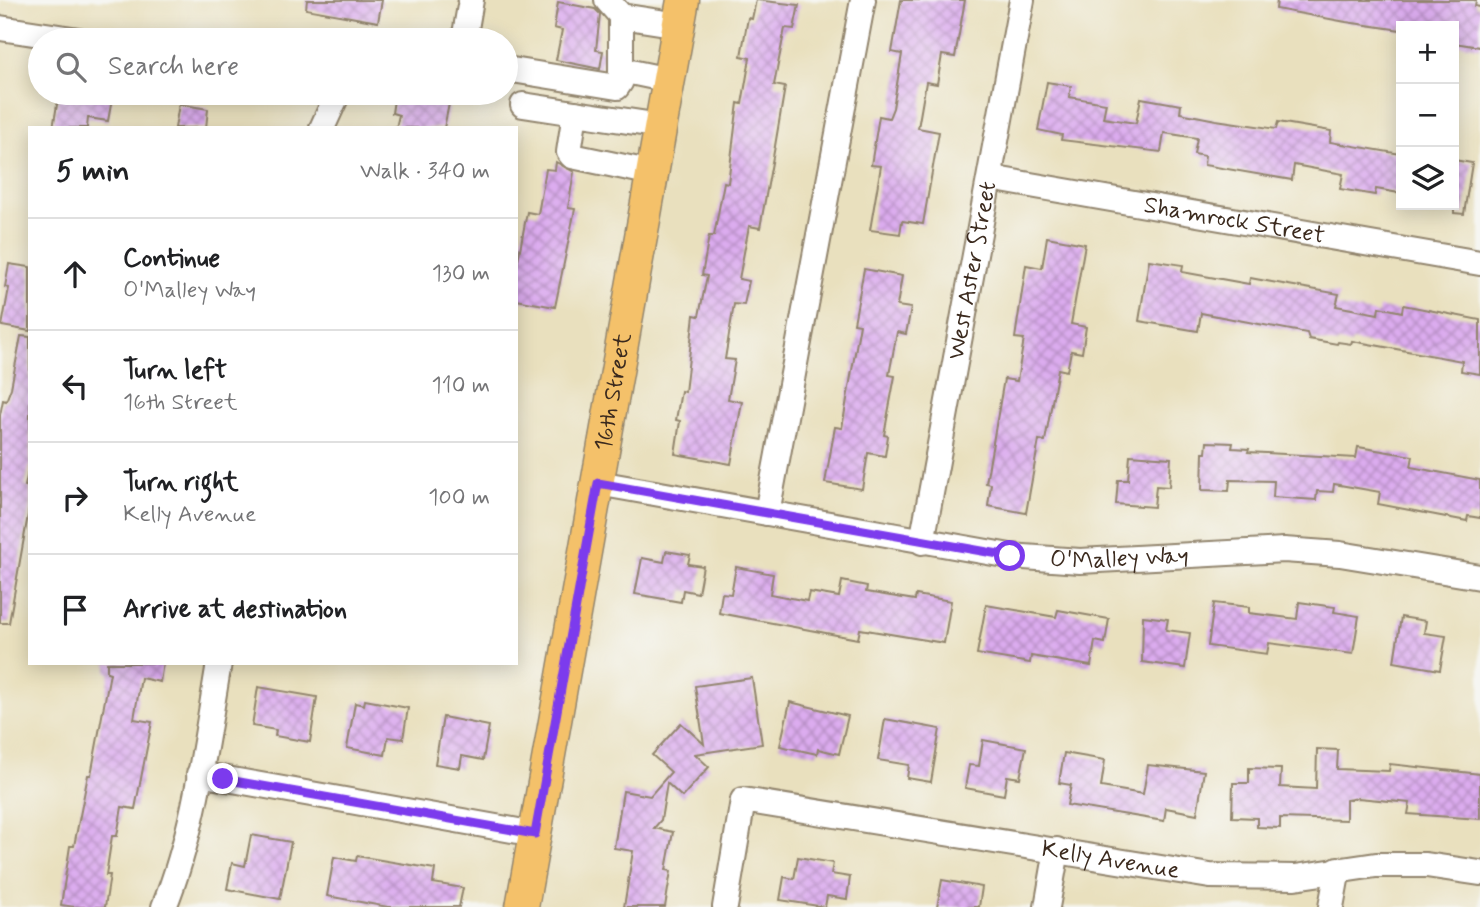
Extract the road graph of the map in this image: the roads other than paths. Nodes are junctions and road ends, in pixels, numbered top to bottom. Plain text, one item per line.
1 (471, 0) edge
2 (863, 0) edge
3 (1022, 0) edge
4 (614, 8) edge
5 (681, 12) edge
6 (0, 28) edge
7 (466, 28) edge
8 (28, 32) edge
9 (518, 71) edge
10 (621, 71) junction
11 (669, 80) junction
12 (333, 105) edge
13 (523, 105) dead end
14 (575, 114) junction
15 (323, 126) edge
16 (661, 127) junction
17 (653, 173) junction
18 (990, 178) junction
19 (1480, 263) edge
20 (598, 483) junction
21 (767, 513) junction
22 (922, 542) junction
23 (1480, 577) edge
24 (219, 665) edge
25 (199, 774) junction
26 (535, 834) junction
27 (1057, 850) junction
28 (1338, 869) junction
29 (1480, 873) edge
30 (164, 907) edge
31 (522, 907) edge
32 (725, 907) edge
33 (1047, 907) edge
34 (1331, 907) edge

1 - 7 street
2 - 21 street
3 - 18 street, West Aster Street
4 - 5 street
4 - 10 street
5 - 11 main road, 16th Street
6 - 8 street
9 - 10 street
10 - 11 street
11 - 16 main road, 16th Street
12 - 15 street
13 - 14 street
14 - 16 street
14 - 17 street
16 - 17 main road, 16th Street
17 - 20 main road, 16th Street
18 - 19 street, Shamrock Street
18 - 22 street, West Aster Street
20 - 21 street, O'Malley Way
20 - 26 main road, 16th Street
21 - 22 street, O'Malley Way
22 - 23 street, O'Malley Way
24 - 25 street
25 - 26 street
25 - 30 street
26 - 31 main road, 16th Street
27 - 28 street, Kelly Avenue
27 - 32 street, Kelly Avenue
27 - 33 street
28 - 29 street, Kelly Avenue
28 - 34 street

